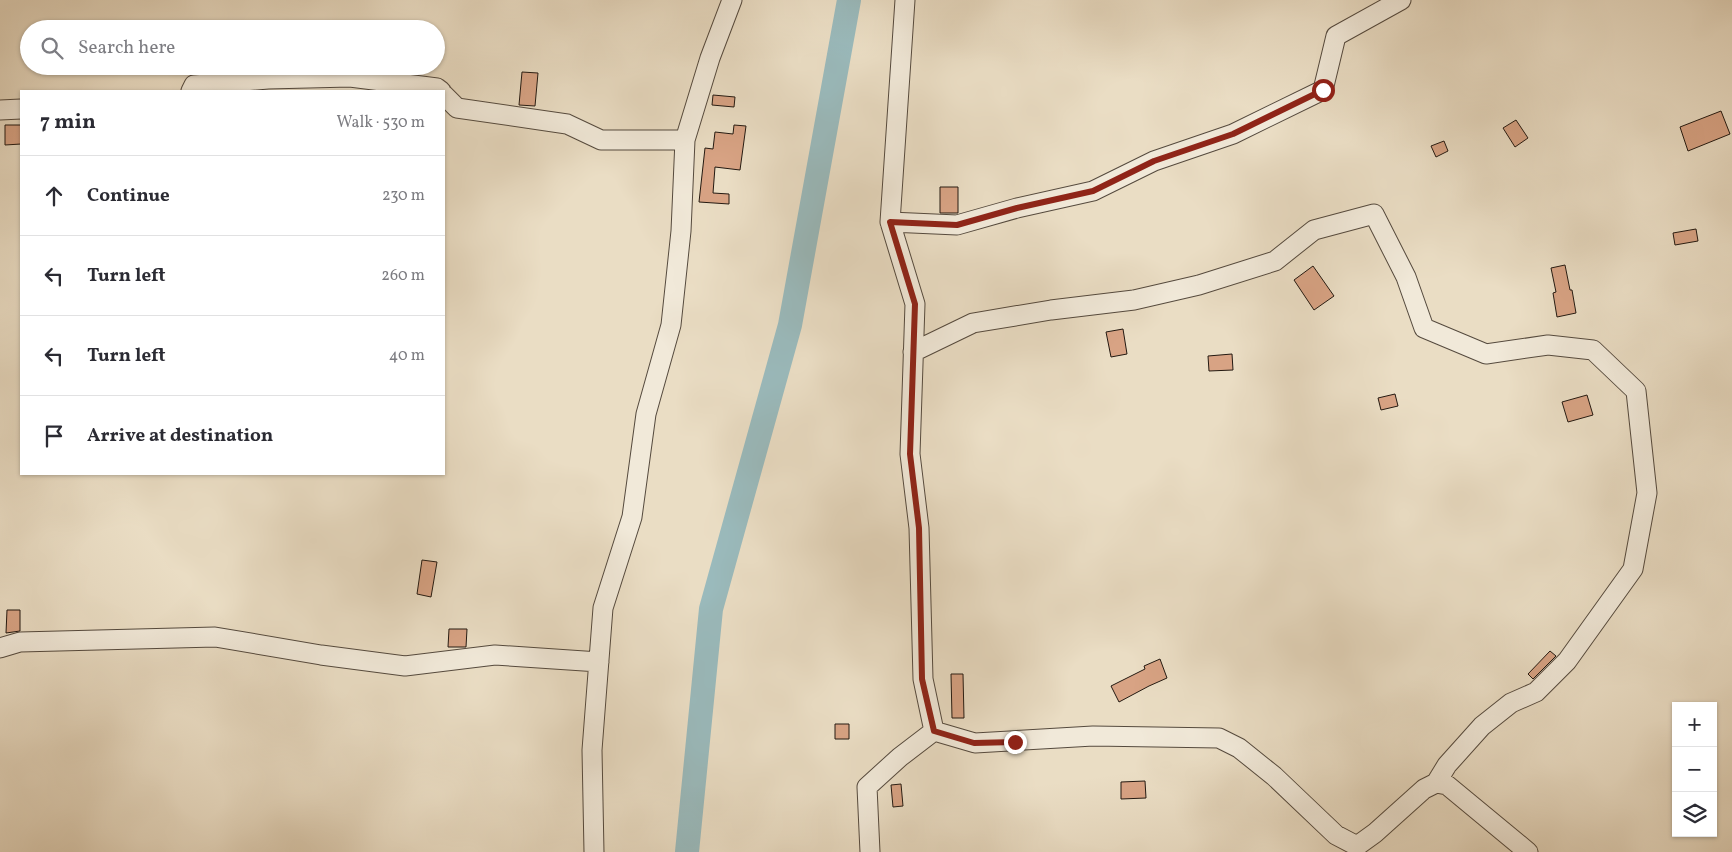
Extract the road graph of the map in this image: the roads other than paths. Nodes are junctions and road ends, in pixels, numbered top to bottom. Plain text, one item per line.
1 (732, 0) edge
2 (906, 0) edge
3 (1401, 0) edge
4 (192, 90) edge
5 (439, 90) edge
6 (445, 96) edge
7 (20, 109) edge
8 (0, 110) edge
9 (685, 140) junction
10 (890, 222) junction
11 (913, 352) junction
12 (0, 648) edge
13 (599, 662) junction
14 (934, 731) junction
15 (1436, 783) junction
16 (1359, 849) edge
17 (594, 852) edge
18 (870, 852) edge
19 (1528, 852) edge

1 - 9 street
2 - 10 street
3 - 10 street
4 - 5 street
6 - 9 street
7 - 8 street
9 - 13 street
10 - 11 street
11 - 14 street
11 - 15 street
12 - 13 street
13 - 17 street
14 - 16 street
14 - 18 street
15 - 16 street
15 - 19 street

